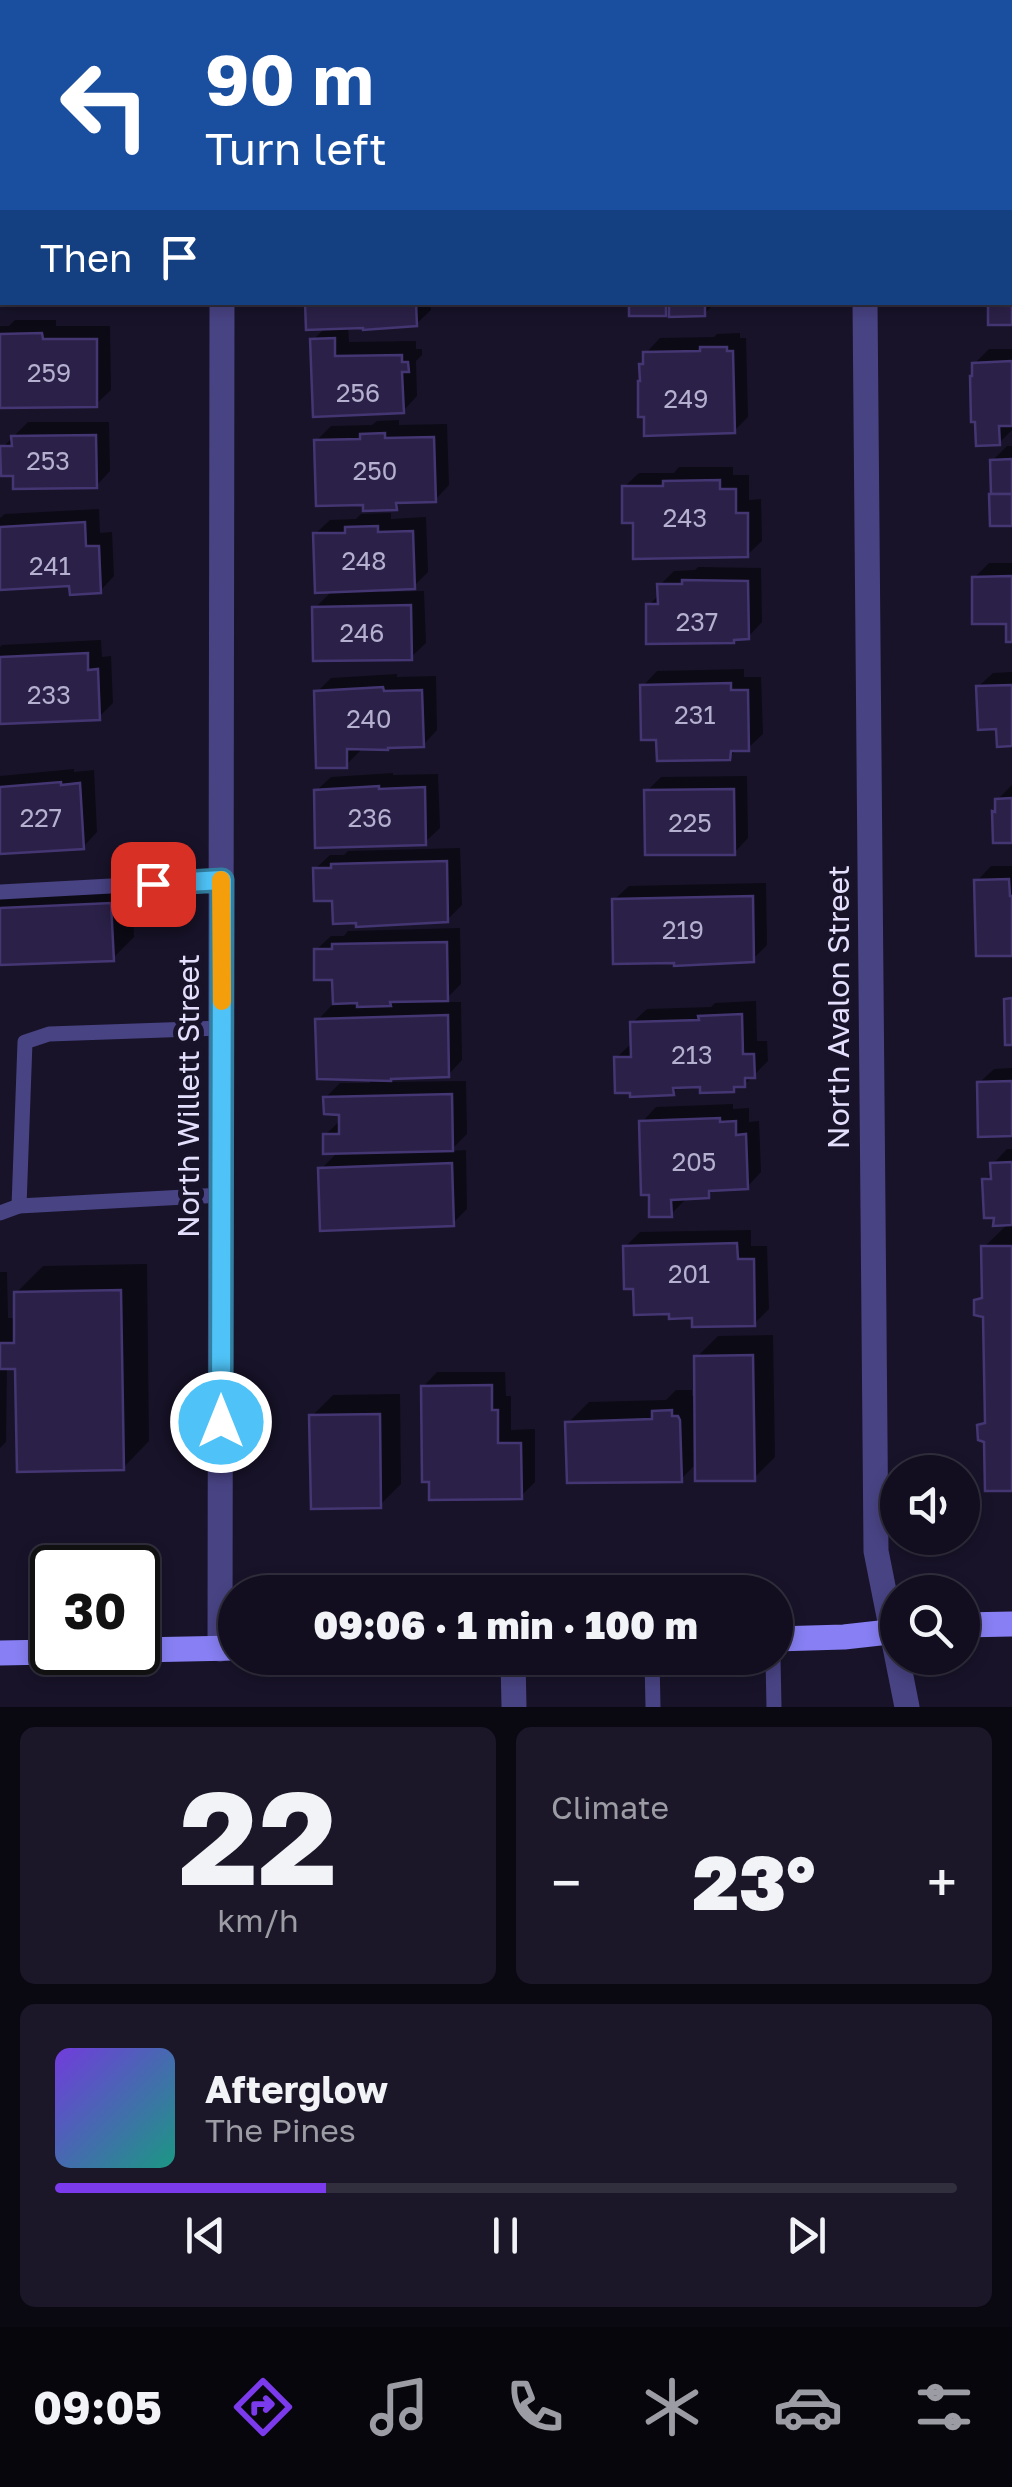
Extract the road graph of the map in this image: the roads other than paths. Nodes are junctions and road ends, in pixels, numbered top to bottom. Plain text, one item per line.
1 (222, 305) edge
2 (865, 305) edge
3 (222, 880) junction
4 (0, 892) edge
5 (222, 1028) junction
6 (222, 1195) junction
7 (18, 1206) junction
8 (0, 1214) edge
9 (227, 1575) edge
10 (882, 1575) edge
11 (1012, 1624) edge
12 (980, 1625) edge
13 (880, 1633) edge
14 (793, 1638) edge
15 (218, 1648) edge
16 (160, 1650) edge
17 (30, 1652) edge
18 (0, 1653) edge
19 (513, 1675) edge
20 (652, 1675) edge
21 (773, 1675) edge
22 (902, 1675) edge
23 (514, 1707) edge
24 (653, 1707) edge
25 (774, 1707) edge
26 (907, 1707) edge

1 - 3 street, North Willett Street
2 - 10 street, North Avalon Street
3 - 4 lane
3 - 5 street, North Willett Street
5 - 6 street, North Willett Street
5 - 7 lane
6 - 7 lane
6 - 9 street, North Willett Street
7 - 8 lane
11 - 12 main road
13 - 14 main road
15 - 16 main road
17 - 18 main road
19 - 23 street
20 - 24 lane
21 - 25 lane
22 - 26 street, North Avalon Street

